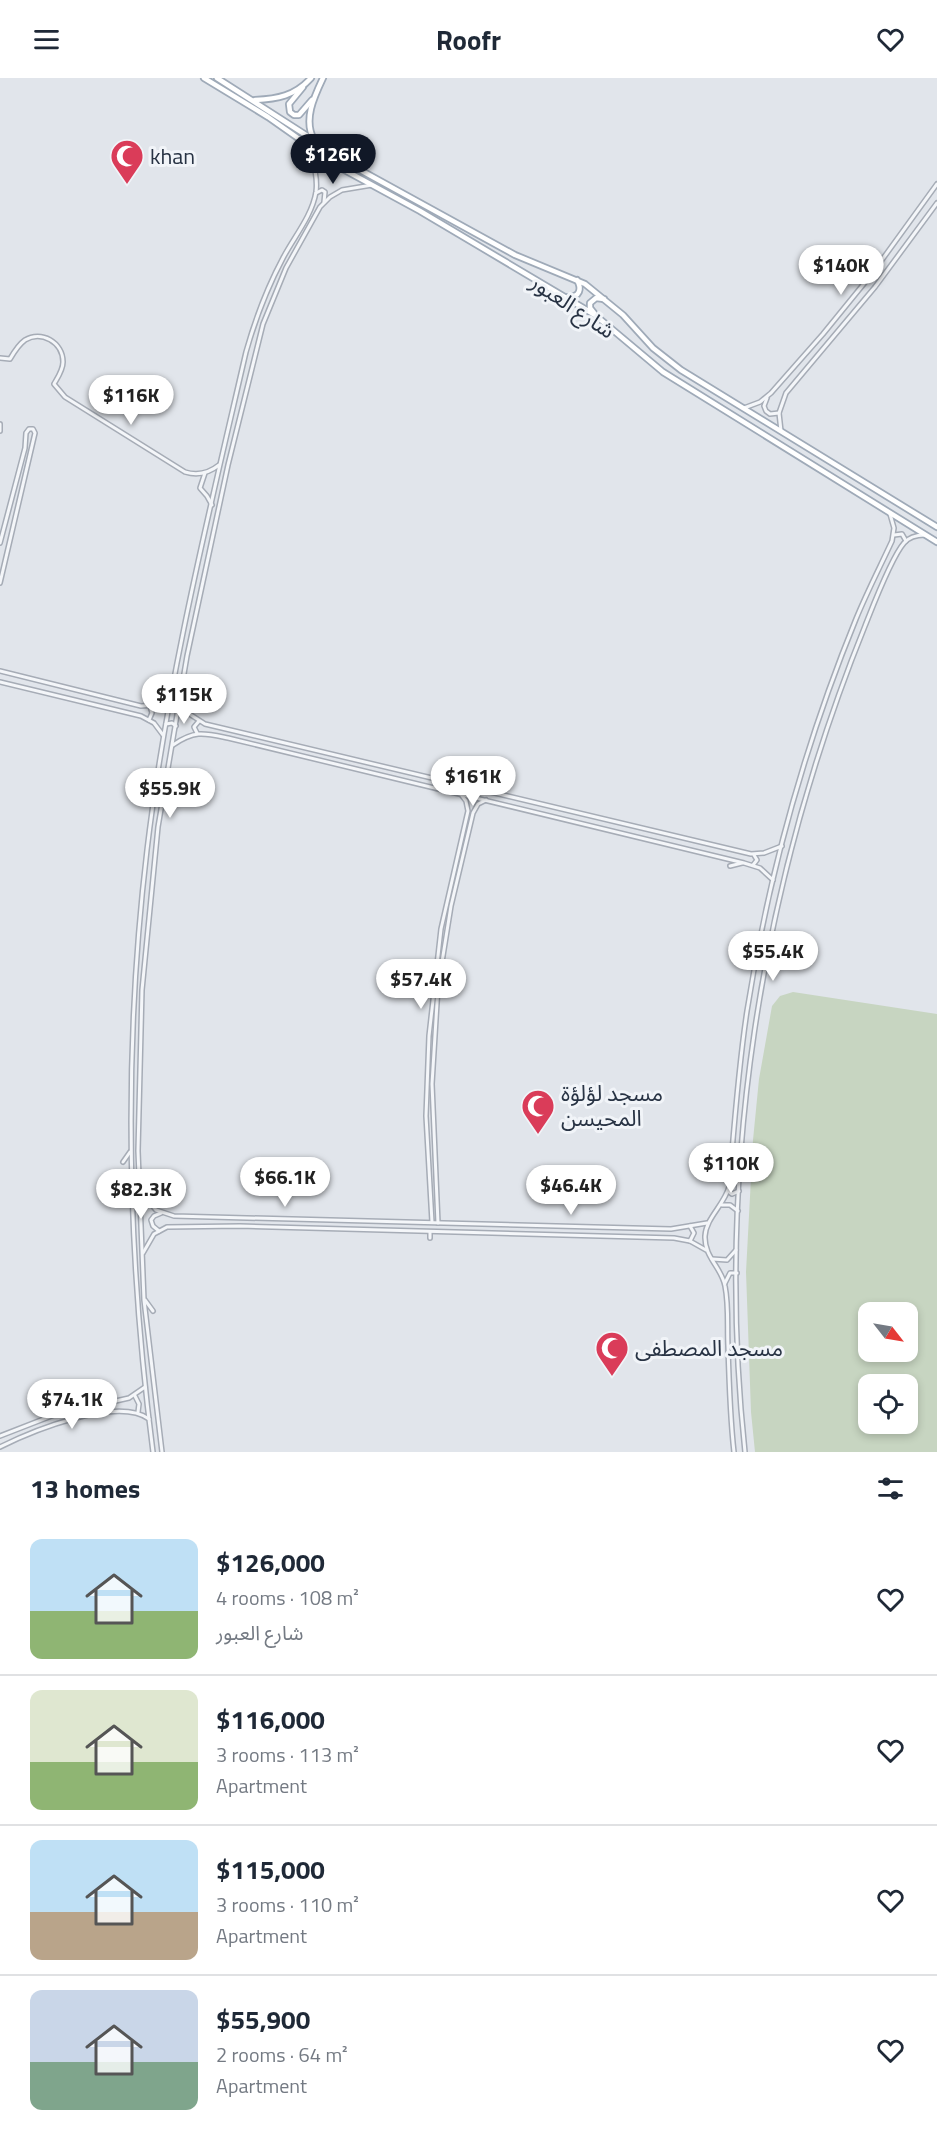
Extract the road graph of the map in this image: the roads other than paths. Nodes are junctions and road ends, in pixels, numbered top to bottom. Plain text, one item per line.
1 (204, 78) edge
2 (217, 78) edge
3 (311, 78) edge
4 (323, 78) edge
5 (303, 87) junction
6 (314, 97) junction
7 (254, 100) junction
8 (315, 142) junction
9 (309, 147) junction
10 (937, 184) edge
11 (372, 185) junction
12 (316, 193) junction
13 (323, 203) junction
14 (937, 203) edge
15 (577, 280) junction
16 (566, 297) junction
17 (604, 299) junction
18 (595, 315) junction
19 (0, 358) edge
20 (767, 396) junction
21 (742, 408) junction
22 (779, 413) junction
23 (0, 424) edge
24 (0, 430) edge
25 (782, 433) junction
26 (221, 464) junction
27 (205, 473) junction
28 (212, 506) junction
29 (890, 512) junction
30 (937, 527) edge
31 (893, 536) junction
32 (928, 536) junction
33 (906, 541) junction
34 (937, 542) edge
35 (0, 543) edge
36 (0, 583) edge
37 (0, 671) edge
38 (0, 682) edge
39 (170, 697) junction
40 (180, 700) junction
41 (150, 706) junction
42 (816, 713) dead end
43 (167, 714) junction
44 (822, 715) junction
45 (177, 716) junction
46 (149, 720) junction
47 (199, 721) junction
48 (166, 724) junction
49 (176, 726) junction
50 (197, 733) junction
51 (164, 735) junction
52 (173, 745) junction
53 (360, 762) junction
54 (358, 769) junction
55 (803, 784) junction
56 (810, 784) junction
57 (458, 792) junction
58 (800, 794) junction
59 (806, 797) junction
60 (488, 800) junction
61 (468, 811) junction
62 (473, 811) junction
63 (577, 814) junction
64 (574, 822) junction
65 (782, 846) junction
66 (754, 855) junction
67 (744, 862) junction
68 (753, 865) junction
69 (730, 866) dead end
70 (773, 880) junction
71 (445, 906) junction
72 (451, 906) junction
73 (444, 912) junction
74 (450, 913) junction
75 (140, 1027) junction
76 (147, 1028) dead end
77 (132, 1060) junction
78 (139, 1060) junction
79 (132, 1069) junction
80 (139, 1069) junction
81 (432, 1121) junction
82 (426, 1122) junction
83 (131, 1151) junction
84 (123, 1162) dead end
85 (139, 1189) junction
86 (728, 1191) junction
87 (739, 1191) junction
88 (720, 1206) junction
89 (738, 1211) junction
90 (161, 1213) junction
91 (432, 1222) junction
92 (438, 1222) junction
93 (708, 1223) junction
94 (491, 1224) junction
95 (689, 1225) junction
96 (240, 1226) junction
97 (159, 1230) junction
98 (240, 1232) dead end
99 (430, 1232) junction
100 (490, 1234) junction
101 (430, 1239) dead end
102 (690, 1241) junction
103 (737, 1248) junction
104 (706, 1250) junction
105 (142, 1254) junction
106 (710, 1258) junction
107 (737, 1273) junction
108 (725, 1283) junction
109 (144, 1300) junction
110 (153, 1311) dead end
111 (145, 1387) junction
112 (135, 1396) junction
113 (138, 1412) junction
114 (149, 1419) junction
115 (0, 1436) edge
116 (0, 1447) edge
117 (153, 1452) edge
118 (162, 1452) edge
119 (734, 1452) edge
120 (744, 1452) edge

1 - 9 main road, شارع العبور
2 - 7 main road, شارع العبور
3 - 5 main road
4 - 6 main road
5 - 6 main road
5 - 7 main road
6 - 8 main road
7 - 8 main road, شارع العبور
8 - 15 main road, شارع العبور
9 - 11 main road, شارع العبور
9 - 12 street
10 - 20 street
11 - 13 street
11 - 16 main road, شارع العبور
12 - 13 street
12 - 26 street
13 - 40 street
14 - 22 street
15 - 16 main road
15 - 17 main road, شارع العبور
16 - 18 main road, شارع العبور
17 - 18 main road
17 - 21 main road, شارع العبور
18 - 29 main road, شارع العبور
19 - 27 street
20 - 21 street
20 - 22 street
21 - 25 main road, شارع العبور
22 - 25 street
23 - 24 street
25 - 30 main road, شارع العبور
26 - 27 street
26 - 28 street
27 - 28 street
28 - 39 street
29 - 31 street
29 - 32 main road, شارع العبور
31 - 33 street
31 - 44 street
32 - 33 street
32 - 34 main road, شارع العبور
33 - 56 street
35 - 36 street
37 - 41 street
38 - 46 street
39 - 41 street
39 - 43 street
40 - 45 street
40 - 47 street
41 - 46 street
42 - 44 street
43 - 45 street
43 - 48 street
44 - 55 street
45 - 49 street
46 - 51 street
47 - 50 street
47 - 53 street
48 - 49 street
48 - 51 street
49 - 52 street
50 - 52 street
50 - 54 street
51 - 77 street
52 - 75 street
53 - 54 street
53 - 63 street
54 - 57 street
55 - 56 street
55 - 58 street
56 - 59 street
57 - 60 street
57 - 61 street
58 - 59 street
58 - 65 street
59 - 87 street
60 - 62 street
60 - 64 street
61 - 62 street
61 - 71 street
62 - 72 street
63 - 64 street
63 - 66 street
64 - 67 street
65 - 66 street
65 - 70 street
66 - 68 street
67 - 68 street
67 - 69 street
68 - 70 street
70 - 86 street
71 - 72 street
71 - 73 street
72 - 74 street
73 - 74 street
73 - 82 street
74 - 81 street
75 - 76 street
75 - 78 street
77 - 78 street
77 - 79 street
78 - 80 street
79 - 80 street
79 - 83 street
80 - 85 street
81 - 82 street
81 - 92 street
82 - 91 street
83 - 84 street
83 - 111 street
85 - 90 street
85 - 105 street
86 - 87 street
86 - 88 street
87 - 89 street
88 - 89 street
88 - 93 street
89 - 103 street
90 - 91 street
90 - 97 street
91 - 92 street
92 - 94 street
93 - 95 street
93 - 104 street
94 - 95 street
94 - 100 street
95 - 102 street
96 - 97 street
96 - 98 street
96 - 99 street
97 - 105 street
99 - 100 street
99 - 101 street
100 - 102 street
102 - 104 street
103 - 106 street
103 - 107 street
104 - 106 street
105 - 109 street
106 - 108 street
107 - 108 street
107 - 120 street
108 - 119 street
109 - 110 street
109 - 118 street
111 - 112 street
111 - 114 street
112 - 113 street
112 - 115 street
113 - 114 street
113 - 116 street
114 - 117 street

